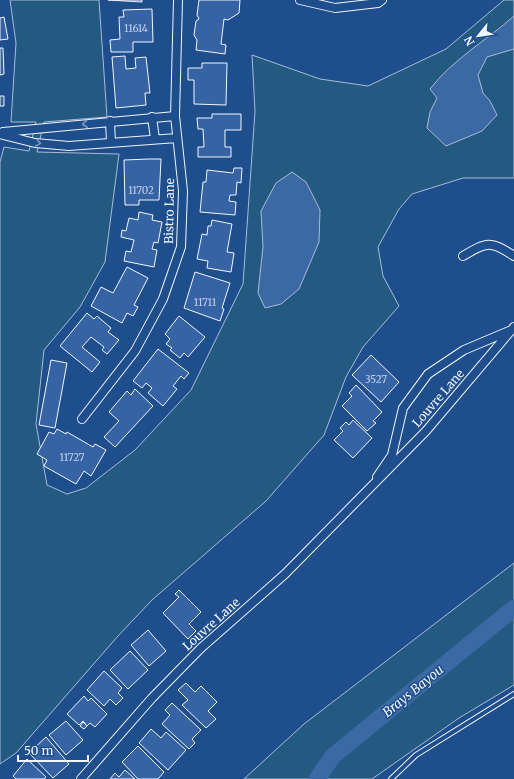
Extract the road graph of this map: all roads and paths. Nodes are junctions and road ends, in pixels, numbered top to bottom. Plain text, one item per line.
1 (178, 0) edge
2 (300, 0) edge
3 (382, 0) edge
4 (175, 116) junction
5 (152, 117) junction
6 (110, 121) junction
7 (0, 133) edge
8 (177, 138) junction
9 (155, 139) junction
10 (112, 143) junction
11 (463, 256) dead end
12 (514, 256) edge
13 (513, 328) edge
14 (82, 419) dead end
15 (364, 496) junction
16 (514, 694) edge
17 (81, 779) edge
18 (391, 779) edge

1 - 4 street, Bistro Lane
2 - 3 street
4 - 5 street
4 - 8 street, Bistro Lane
5 - 6 street
5 - 9 street
6 -> 7 street
6 - 10 street
7 -> 10 street
8 - 9 street
8 - 14 street, Bistro Lane
9 - 10 street
11 - 12 street
13 - 15 street, Louvre Lane
13 - 15 street, Louvre Lane
15 - 17 street, Louvre Lane
16 - 18 lane

